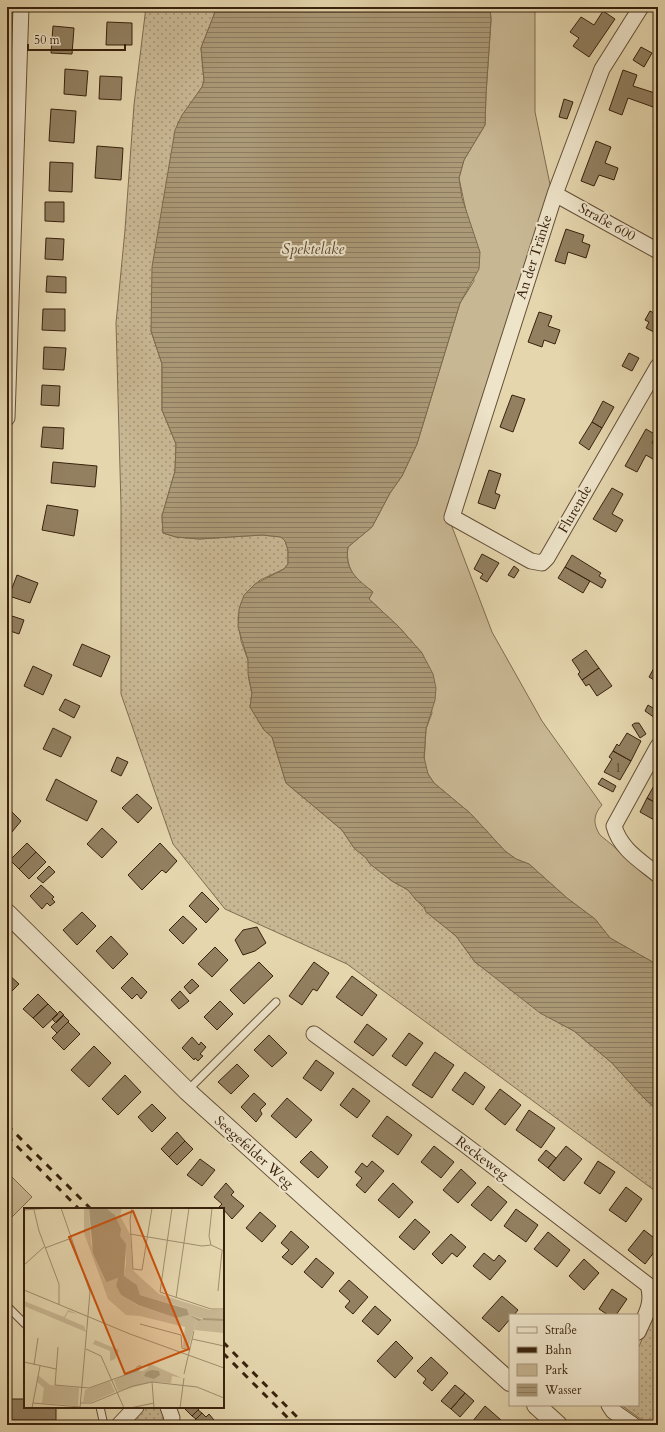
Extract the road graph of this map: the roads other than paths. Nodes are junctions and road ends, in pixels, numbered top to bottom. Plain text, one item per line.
1 (21, 7) edge
2 (641, 7) edge
3 (555, 194) junction
4 (658, 251) edge
5 (658, 366) edge
6 (7, 418) edge
7 (452, 517) joint
8 (658, 746) edge
9 (658, 875) edge
10 (7, 913) edge
11 (276, 1002) dead end
12 (314, 1034) dead end
13 (187, 1091) junction
14 (7, 1306) edge
15 (24, 1323) edge
16 (639, 1330) edge
17 (509, 1381) edge
18 (537, 1406) edge
19 (610, 1406) edge
20 (100, 1408) edge
21 (135, 1408) edge
22 (168, 1408) edge
23 (104, 1425) edge
24 (119, 1425) edge
25 (170, 1425) edge
26 (558, 1425) edge
27 (633, 1425) edge

1 - 6 street
2 - 3 street, An der Tränke
3 - 4 street, Straße 600
3 - 7 street, An der Tränke
5 - 7 street, Flurende
8 - 9 street
10 - 13 street, Seegefelder Weg
11 - 13 lane
12 - 16 street, Reckeweg
13 - 17 street, Seegefelder Weg
14 - 15 lane
18 - 26 street
19 - 27 street
20 - 23 lane
21 - 24 street
22 - 25 street

